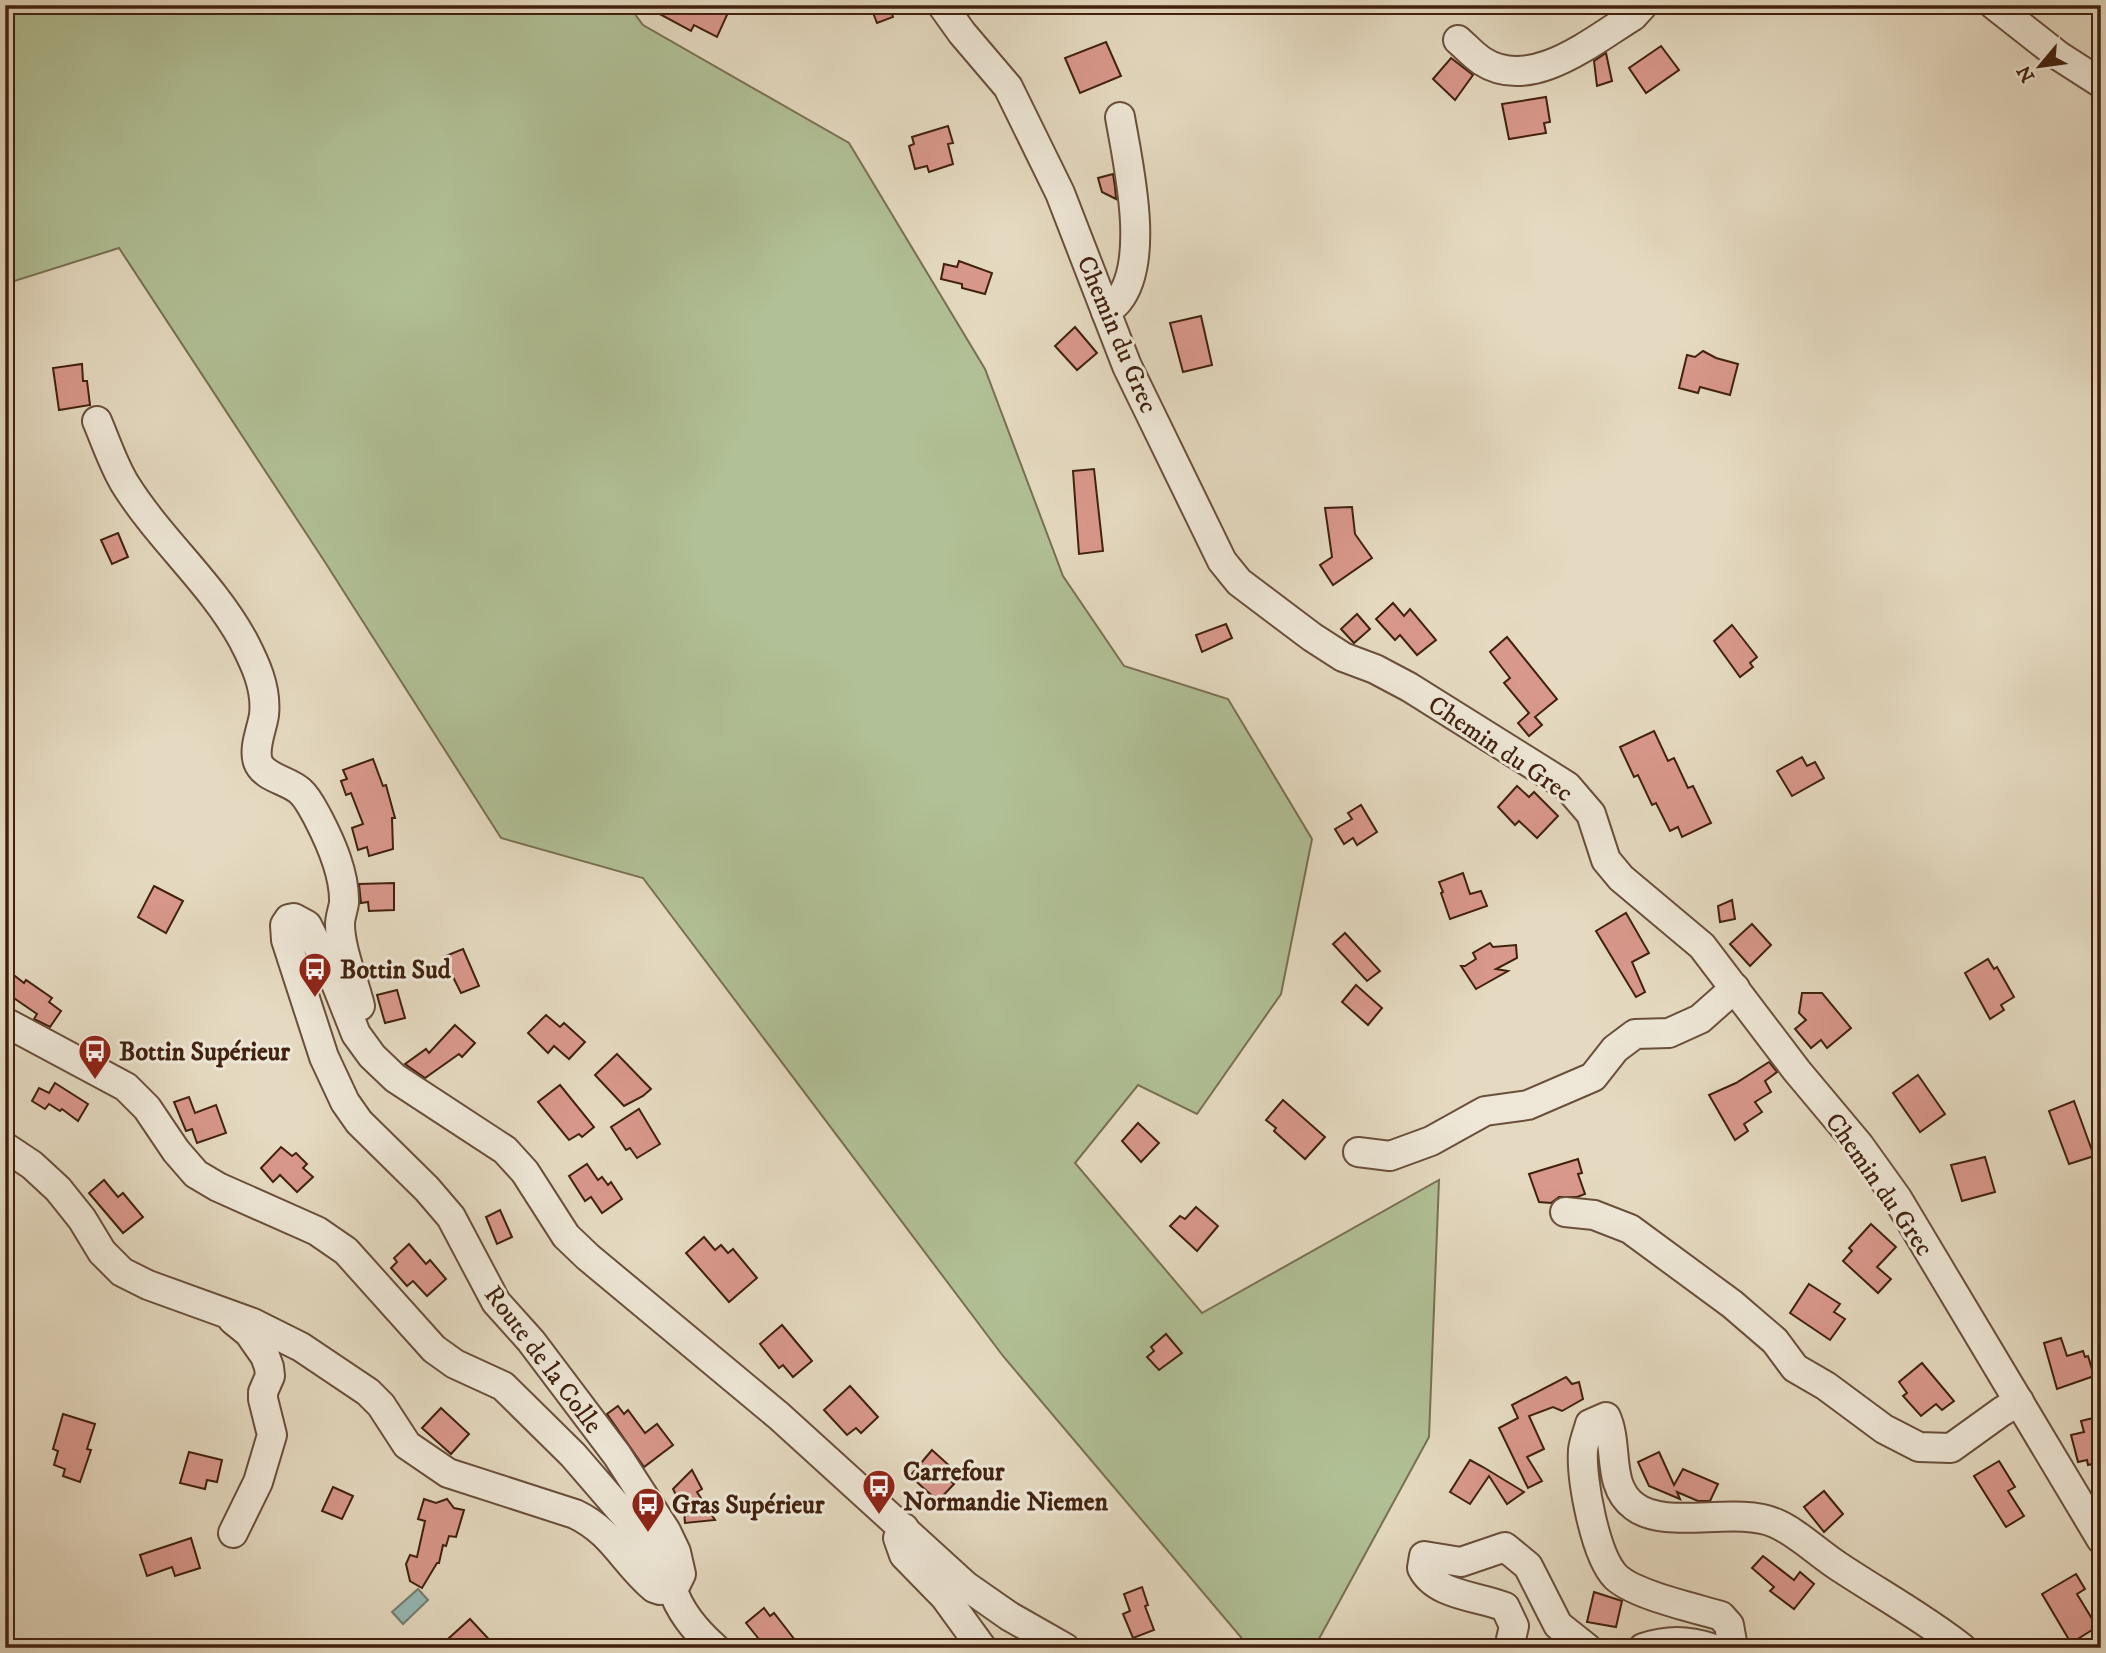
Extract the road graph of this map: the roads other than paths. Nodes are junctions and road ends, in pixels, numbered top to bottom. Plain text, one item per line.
1 (942, 5) edge
2 (1643, 5) edge
3 (1994, 5) edge
4 (1458, 40) dead end
5 (2101, 83) edge
6 (1120, 117) dead end
7 (1106, 312) junction
8 (97, 421) dead end
9 (1735, 988) junction
10 (5, 1022) edge
11 (356, 1034) junction
12 (5, 1147) edge
13 (1358, 1152) dead end
14 (1565, 1212) dead end
15 (223, 1312) junction
16 (2019, 1401) junction
17 (904, 1528) junction
18 (233, 1533) dead end
19 (2101, 1539) edge
20 (671, 1586) junction
21 (715, 1648) edge
22 (982, 1648) edge
23 (1065, 1648) edge
24 (1509, 1648) edge
25 (1587, 1648) edge
26 (1643, 1648) edge
27 (1712, 1648) edge
28 (1728, 1648) edge
29 (1962, 1648) edge

1 - 7 street, Chemin du Grec
2 - 4 street
3 - 5 street
6 - 7 street
7 - 9 street, Chemin du Grec
8 - 11 street
9 - 13 street
9 - 16 street, Chemin du Grec
10 - 20 street, Route de la Colle
11 - 17 street, Route de la Colle
11 - 20 street, Route de la Colle
12 - 15 street
14 - 16 street
15 - 18 street
15 - 20 street
16 - 19 street, Chemin du Grec
17 - 22 street
17 - 23 street, Route de la Colle
20 - 21 street
24 - 25 street
26 - 27 street
28 - 29 street

